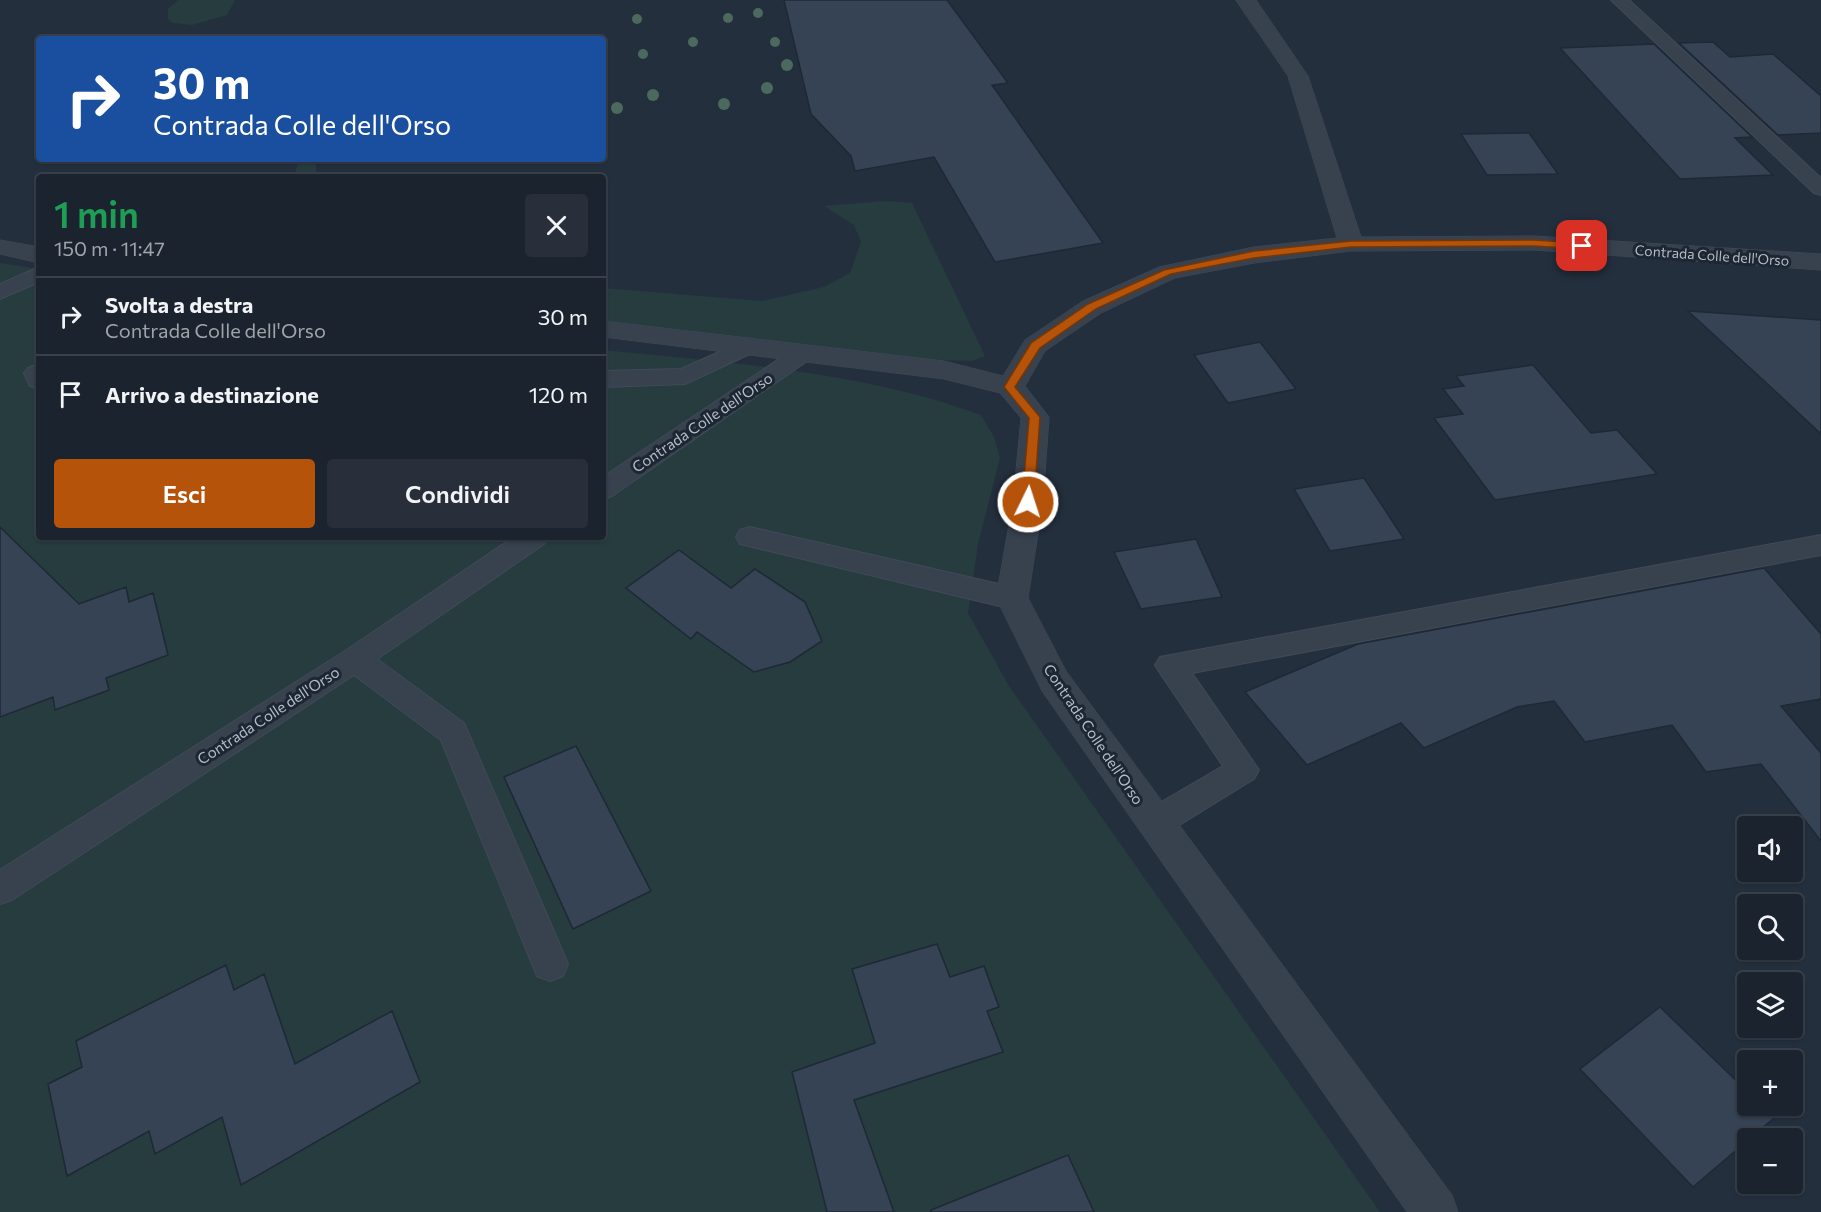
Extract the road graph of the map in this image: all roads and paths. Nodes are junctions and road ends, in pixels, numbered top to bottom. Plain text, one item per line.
1 (1246, 0) edge
2 (1619, 0) edge
3 (1821, 189) edge
4 (1351, 244) junction
5 (0, 247) edge
6 (36, 254) edge
7 (1821, 262) edge
8 (36, 275) edge
9 (0, 292) edge
10 (606, 329) edge
11 (746, 347) junction
12 (801, 354) junction
13 (606, 379) edge
14 (1010, 387) junction
15 (606, 488) edge
16 (750, 537) dead end
17 (530, 540) edge
18 (1821, 545) edge
19 (1012, 598) junction
20 (355, 659) junction
21 (1156, 822) junction
22 (0, 889) edge
23 (550, 964) dead end
24 (1435, 1212) edge

1 - 4 street
2 - 3 lane
4 - 7 street, Contrada Colle dell'Orso
4 - 14 street, Contrada Colle dell'Orso
5 - 6 street
8 - 9 lane
10 - 11 street
11 - 12 street
11 - 13 lane
12 - 14 street
12 - 15 lane, Contrada Colle dell'Orso
14 - 19 street
16 - 19 lane
17 - 20 lane, Contrada Colle dell'Orso
18 - 21 lane
19 - 21 street, Contrada Colle dell'Orso
20 - 22 lane, Contrada Colle dell'Orso
20 - 23 lane
21 - 24 street, Contrada Colle dell'Orso

